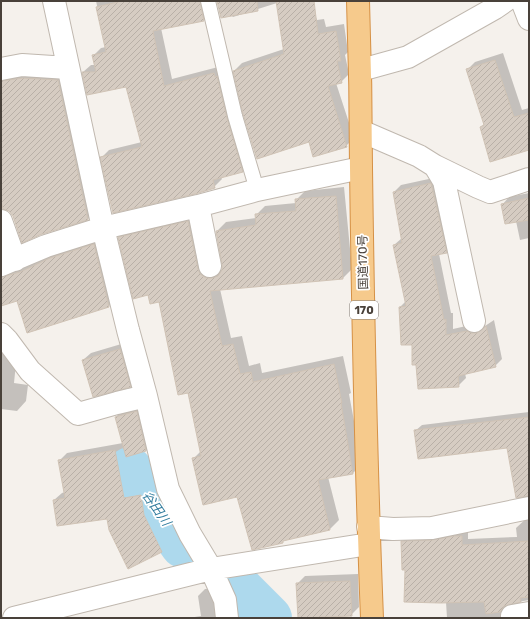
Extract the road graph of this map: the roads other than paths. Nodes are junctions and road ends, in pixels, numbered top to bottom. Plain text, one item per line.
1 (54, 1) edge
2 (208, 1) edge
3 (358, 1) edge
4 (505, 1) edge
5 (522, 1) edge
6 (529, 19) edge
7 (68, 68) junction
8 (1, 69) edge
9 (361, 70) junction
10 (361, 131) junction
11 (435, 166) junction
12 (361, 168) junction
13 (529, 179) edge
14 (257, 190) junction
15 (198, 206) junction
16 (1, 221) edge
17 (103, 228) junction
18 (8, 262) edge
19 (210, 266) dead end
20 (474, 321) dead end
21 (1, 334) edge
22 (146, 396) junction
23 (529, 508) edge
24 (369, 536) junction
25 (212, 569) junction
26 (14, 618) edge
27 (227, 618) edge
28 (372, 618) edge

1 - 7 street
2 - 14 lane
3 - 9 highway, 国道170号 / 170
4 - 9 street
5 - 6 street
7 - 8 street
7 - 17 street
9 - 10 highway, 国道170号 / 170
10 - 11 street
10 - 12 highway, 国道170号 / 170
11 - 13 street
11 - 20 street
12 - 14 street
12 - 24 highway, 国道170号 / 170
14 - 15 street
15 - 17 street
15 - 19 street
16 - 18 street
17 - 18 street
17 - 22 street
21 - 22 street
22 - 25 street
23 - 24 street
24 - 25 street
24 - 28 highway, 国道170号 / 170
25 - 26 street
25 - 27 street

